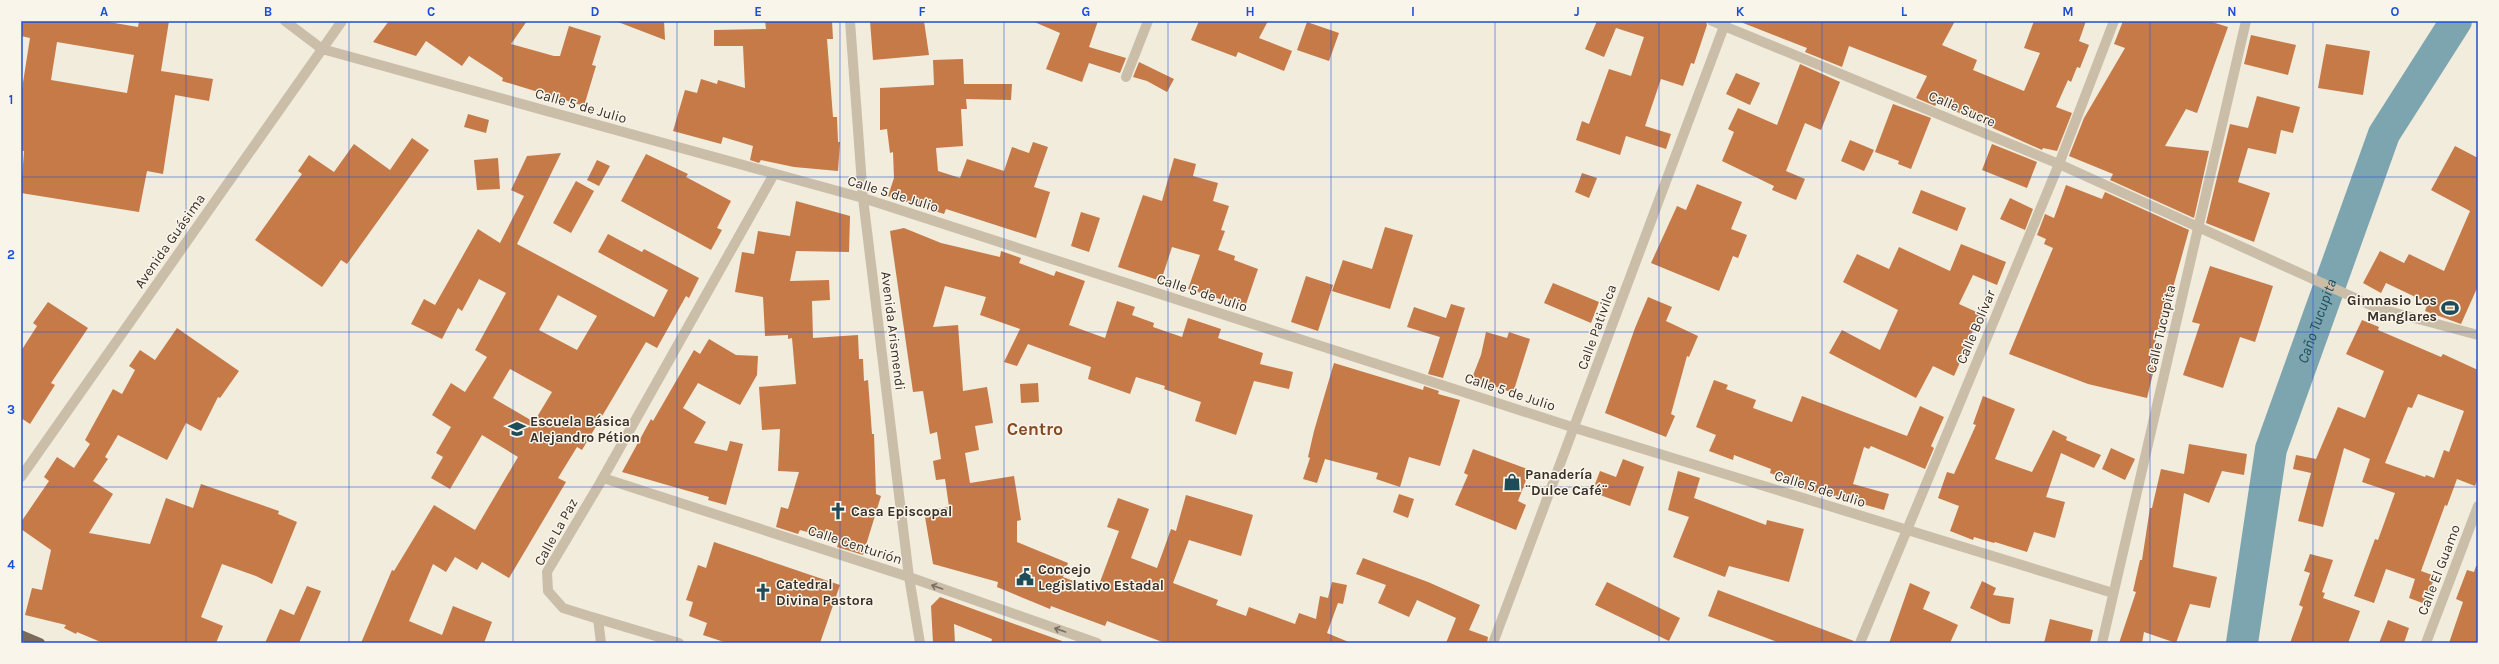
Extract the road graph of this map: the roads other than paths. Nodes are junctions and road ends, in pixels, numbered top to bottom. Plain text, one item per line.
1 (285, 21) edge
2 (342, 21) edge
3 (850, 21) edge
4 (1148, 21) edge
5 (1712, 21) edge
6 (2114, 21) edge
7 (2246, 21) edge
8 (1725, 23) edge
9 (322, 49) junction
10 (1126, 77) dead end
11 (2059, 164) junction
12 (774, 174) junction
13 (863, 198) junction
14 (2199, 228) junction
15 (2478, 335) edge
16 (1575, 428) junction
17 (21, 477) edge
18 (603, 478) junction
19 (2478, 506) edge
20 (1906, 530) junction
21 (910, 577) junction
22 (2113, 593) junction
23 (598, 619) junction
24 (21, 635) edge
25 (40, 643) edge
26 (601, 643) edge
27 (679, 643) edge
28 (920, 643) edge
29 (1097, 643) edge
30 (1493, 643) edge
31 (1860, 643) edge
32 (2102, 643) edge
33 (2426, 643) edge

1 - 9 street, Calle 5 de Julio
2 - 9 street, Avenida Guásima
3 - 13 street, Avenida Arismendi
4 - 10 street
5 - 8 street, Calle Sucre
6 - 11 street, Calle Bolívar
7 - 14 street, Calle Tucupita
8 - 11 street, Calle Sucre
8 - 16 street, Calle Pativilca
9 - 12 street, Calle 5 de Julio
9 - 17 street, Avenida Guásima
11 - 14 street, Calle Sucre
11 - 20 street, Calle Bolívar
12 - 13 street, Calle 5 de Julio
12 - 18 street, Calle La Paz
13 - 16 street, Calle 5 de Julio
13 - 21 street, Avenida Arismendi
14 - 15 street, Calle Sucre
14 - 22 street, Calle Tucupita
16 - 20 street, Calle 5 de Julio
16 - 30 street, Calle Pativilca
18 - 21 street, Calle Centurión
18 - 23 street, Calle La Paz
19 - 33 street, Calle El Guamo
20 - 22 street, Calle 5 de Julio
20 - 31 street, Calle Bolívar
21 - 28 street, Avenida Arismendi
29 -> 21 street, Calle Centurión
22 - 32 street, Calle Tucupita
23 - 26 street
23 - 27 street, Calle La Paz
24 - 25 main road

